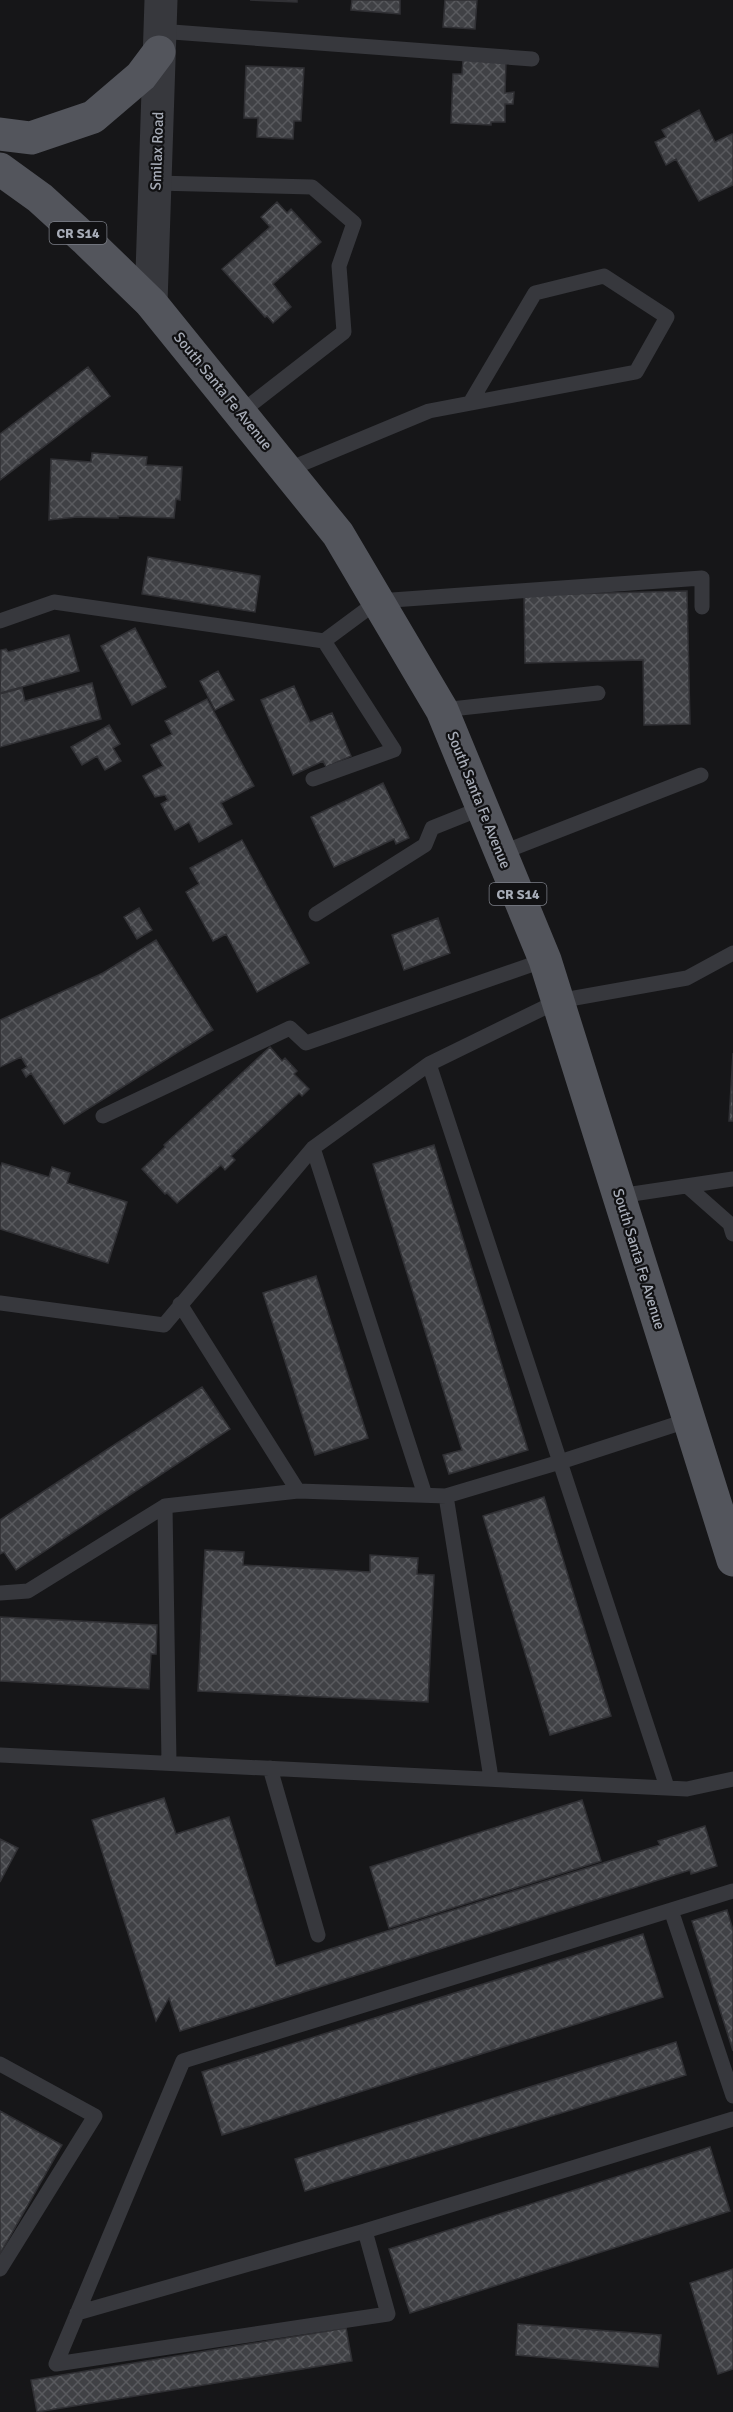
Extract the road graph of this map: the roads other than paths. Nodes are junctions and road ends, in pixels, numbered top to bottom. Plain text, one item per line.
1 (160, 28) edge
2 (532, 58) dead end
3 (0, 134) edge
4 (0, 169) edge
5 (156, 183) junction
6 (151, 303) junction
7 (470, 403) junction
8 (240, 413) junction
9 (287, 470) junction
10 (378, 601) junction
11 (702, 607) dead end
12 (0, 621) edge
13 (324, 641) junction
14 (598, 693) dead end
15 (442, 710) junction
16 (701, 775) dead end
17 (313, 779) dead end
18 (482, 808) junction
19 (501, 853) junction
20 (316, 914) dead end
21 (733, 953) edge
22 (545, 960) junction
23 (558, 1001) junction
24 (429, 1064) junction
25 (103, 1116) dead end
26 (313, 1148) junction
27 (733, 1179) edge
28 (687, 1186) junction
29 (619, 1196) junction
30 (733, 1234) edge
31 (0, 1304) edge
32 (180, 1304) junction
33 (689, 1420) junction
34 (560, 1462) junction
35 (298, 1491) junction
36 (425, 1495) junction
37 (446, 1496) junction
38 (165, 1506) junction
39 (733, 1560) edge
40 (0, 1593) edge
41 (0, 1755) edge
42 (169, 1763) junction
43 (270, 1768) junction
44 (491, 1779) junction
45 (733, 1779) edge
46 (667, 1787) junction
47 (733, 1891) edge
48 (671, 1910) junction
49 (318, 1935) dead end
50 (0, 2064) edge
51 (733, 2096) edge
52 (733, 2119) edge
53 (365, 2231) junction
54 (0, 2269) edge
55 (77, 2313) junction

1 - 2 lane
1 - 3 main road
1 - 5 street, Smilax Road
4 - 6 main road, South Santa Fe Avenue / CR S14
5 - 6 street, Smilax Road
5 - 8 lane
6 - 8 main road, South Santa Fe Avenue / CR S14
7 - 7 lane
7 - 9 lane
8 - 9 main road, South Santa Fe Avenue / CR S14
9 - 10 main road, South Santa Fe Avenue / CR S14
10 - 11 lane
10 - 13 lane
10 - 15 main road, South Santa Fe Avenue / CR S14
12 - 13 lane
13 - 17 lane
14 - 15 lane
15 - 18 main road, South Santa Fe Avenue / CR S14
16 - 19 lane
18 - 19 main road, South Santa Fe Avenue / CR S14
18 - 20 lane
19 - 22 main road, South Santa Fe Avenue / CR S14
21 - 23 lane
22 - 23 main road, South Santa Fe Avenue / CR S14
22 - 25 lane
23 - 24 lane
23 - 29 main road, South Santa Fe Avenue / CR S14
24 - 26 lane
24 - 34 lane
26 - 32 lane
26 - 36 lane
27 - 28 lane
28 - 29 lane
28 - 30 lane
29 - 33 main road, South Santa Fe Avenue / CR S14
31 - 32 lane
32 - 35 lane
33 - 34 lane
33 - 39 main road, South Santa Fe Avenue / CR S14
34 - 37 lane
34 - 46 lane
35 - 36 lane
35 - 38 lane
36 - 37 lane
37 - 44 lane
38 - 40 lane
38 - 42 lane
41 - 42 lane
42 - 43 lane
43 - 44 lane
43 - 49 lane
44 - 46 lane
45 - 46 lane
47 - 48 lane
48 - 51 lane
48 - 55 lane
50 - 54 lane
52 - 53 lane
53 - 55 lane
53 - 55 lane

